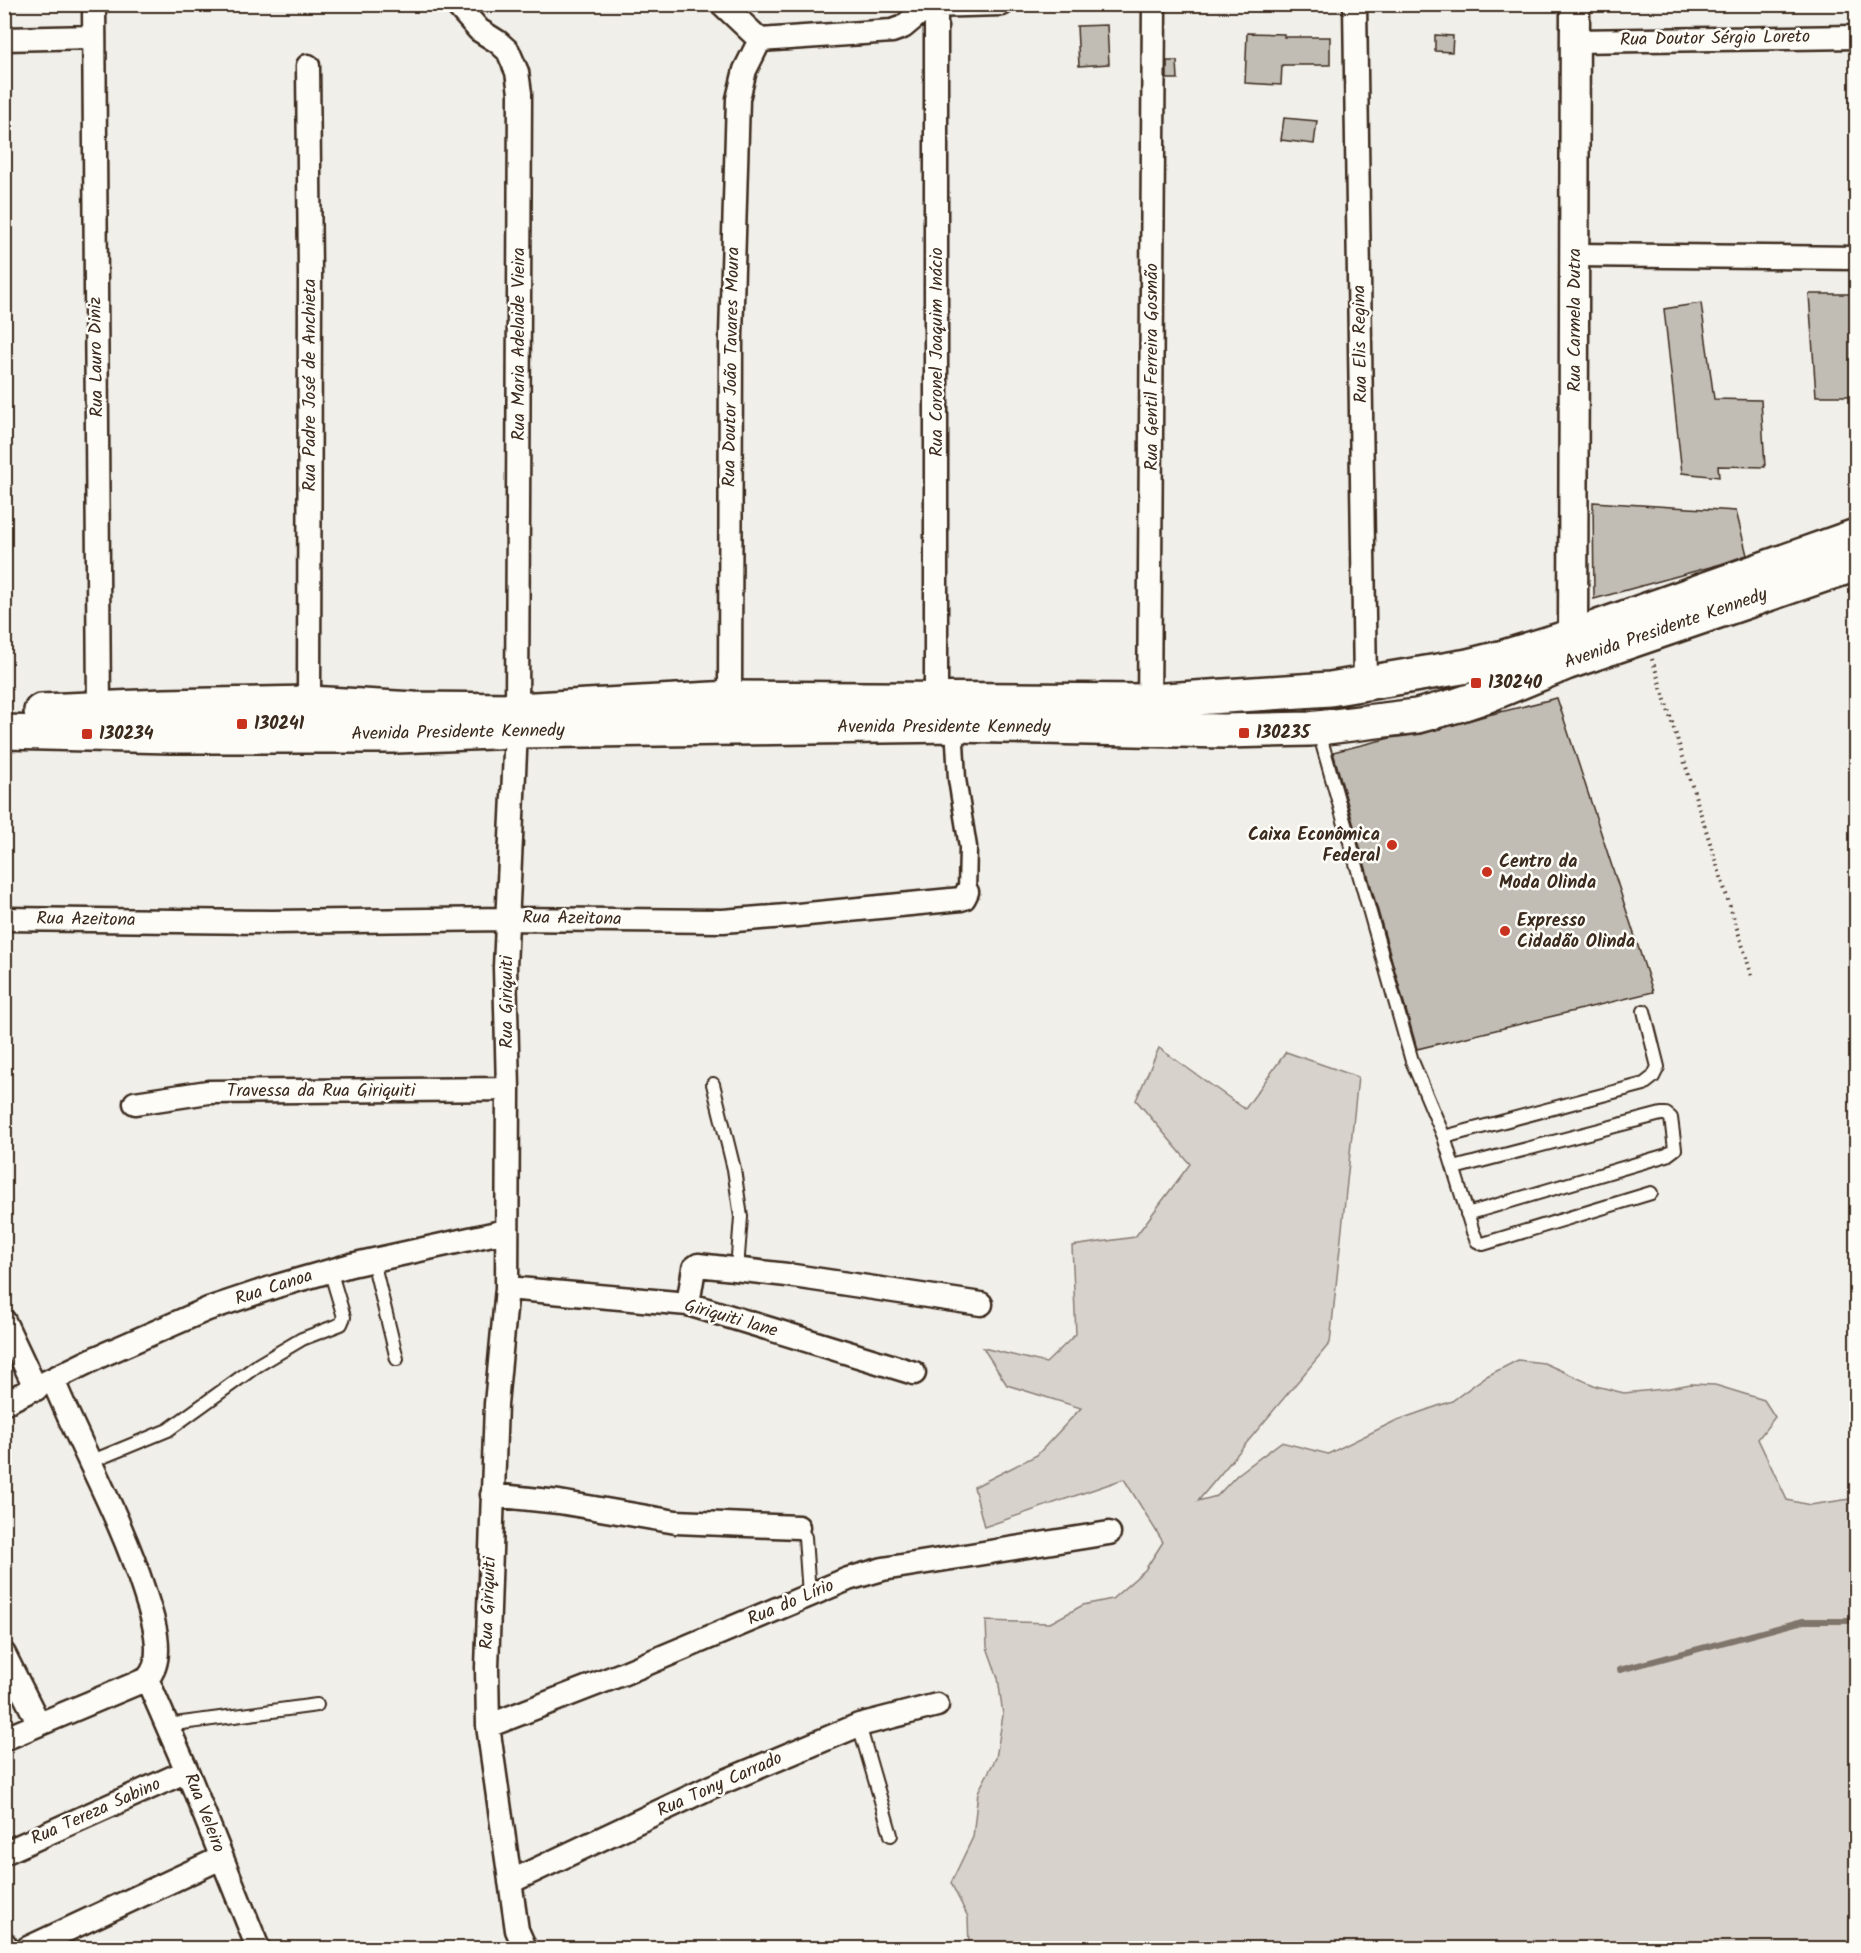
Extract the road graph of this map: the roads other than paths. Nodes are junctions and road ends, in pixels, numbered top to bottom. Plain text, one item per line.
1 (94, 4) edge
2 (456, 4) edge
3 (722, 4) edge
4 (1002, 4) edge
5 (1154, 4) edge
6 (1354, 4) edge
7 (1575, 4) edge
8 (929, 5) edge
9 (94, 37) junction
10 (1857, 38) edge
11 (4, 39) edge
12 (760, 40) junction
13 (1574, 41) junction
14 (308, 66) dead end
15 (1575, 255) junction
16 (1857, 258) edge
17 (1857, 536) edge
18 (1857, 564) edge
19 (1573, 636) junction
20 (1365, 684) junction
21 (730, 698) junction
22 (936, 698) junction
23 (309, 703) junction
24 (99, 710) junction
25 (4, 711) edge
26 (1148, 716) junction
27 (517, 721) junction
28 (954, 725) junction
29 (1317, 728) junction
30 (4, 732) edge
31 (967, 892) joint
32 (4, 919) edge
33 (507, 919) junction
34 (1644, 1011) dead end
35 (713, 1084) dead end
36 (508, 1089) junction
37 (135, 1103) dead end
38 (1444, 1137) junction
39 (1454, 1168) junction
40 (1651, 1193) dead end
41 (1467, 1214) junction
42 (506, 1241) junction
43 (373, 1261) junction
44 (737, 1269) junction
45 (330, 1270) junction
46 (507, 1287) junction
47 (688, 1304) junction
48 (981, 1304) dead end
49 (4, 1321) edge
50 (397, 1359) dead end
51 (914, 1373) dead end
52 (44, 1384) junction
53 (4, 1403) edge
54 (90, 1462) junction
55 (492, 1495) junction
56 (798, 1527) joint
57 (1109, 1533) dead end
58 (809, 1595) junction
59 (4, 1654) edge
60 (147, 1679) junction
61 (317, 1705) dead end
62 (937, 1705) dead end
63 (39, 1724) junction
64 (167, 1725) junction
65 (859, 1725) junction
66 (488, 1726) junction
67 (4, 1739) edge
68 (188, 1771) junction
69 (891, 1834) dead end
70 (4, 1853) edge
71 (221, 1858) junction
72 (510, 1882) junction
73 (4, 1943) edge
74 (254, 1947) edge
75 (7, 1948) edge
76 (28, 1948) edge
77 (525, 1948) edge

1 - 9 street, Rua Lauro Diniz
2 - 27 street, Rua Maria Adelaide Vieira
3 - 12 street
4 - 8 street
5 - 26 street, Rua Gentil Ferreira Gosmão
6 - 20 street, Rua Elis Regina
7 - 13 street, Rua Carmela Dutra
8 - 12 street
8 - 22 street, Rua Coronel Joaquim Inácio
9 - 11 street
9 - 24 street, Rua Lauro Diniz
10 - 13 street, Rua Doutor Sérgio Loreto
12 - 21 street, Rua Doutor João Tavares Moura
13 - 15 street, Rua Carmela Dutra
14 - 23 street, Rua Padre José de Anchieta
15 - 16 street
15 - 19 street, Rua Carmela Dutra
17 - 19 main road, Avenida Presidente Kennedy
18 - 29 main road, Avenida Presidente Kennedy
19 - 20 main road, Avenida Presidente Kennedy
20 - 26 main road, Avenida Presidente Kennedy
21 - 22 main road, Avenida Presidente Kennedy
21 - 27 main road, Avenida Presidente Kennedy
22 - 26 main road, Avenida Presidente Kennedy
23 - 24 main road, Avenida Presidente Kennedy
23 - 27 main road, Avenida Presidente Kennedy
24 - 25 main road, Avenida Presidente Kennedy
26 - 28 main road, Avenida Presidente Kennedy
26 - 29 main road, Avenida Presidente Kennedy
27 - 28 main road, Avenida Presidente Kennedy
27 - 30 main road, Avenida Presidente Kennedy
27 - 33 street, Rua Giriquiti
28 - 31 street, Rua Azeitona
29 - 38 lane
31 - 33 street, Rua Azeitona
32 - 33 street, Rua Azeitona
33 - 36 street, Rua Giriquiti
34 - 38 lane
35 - 44 lane
36 - 37 street, Travessa da Rua Giriquiti
36 - 42 street, Rua Giriquiti
38 - 39 lane
39 - 41 lane
39 - 41 lane
40 - 41 lane
42 - 43 street, Rua Canoa
42 - 46 street, Rua Giriquiti
43 - 45 street, Rua Canoa
43 - 50 lane
44 - 47 street
44 - 48 street
45 - 52 street, Rua Canoa
45 - 54 lane
46 - 47 street, Giriquiti lane
46 - 55 street, Rua Giriquiti
47 - 51 street, Giriquiti lane
49 - 52 street
52 - 53 street, Rua Canoa
52 - 54 street
54 - 60 street
55 - 56 street
55 - 66 street, Rua Giriquiti
56 - 58 lane
57 - 58 street, Rua do Lírio
58 - 66 street, Rua do Lírio
59 - 63 street
60 - 63 street
60 - 64 street, Rua Veleiro
61 - 64 lane
62 - 65 street, Rua Tony Carrado
63 - 67 street
64 - 68 street, Rua Veleiro
65 - 69 lane
65 - 72 street, Rua Tony Carrado
66 - 72 street, Rua Giriquiti
68 - 70 street, Rua Tereza Sabino
68 - 71 street, Rua Veleiro
71 - 74 street, Rua Veleiro
71 - 76 street
72 - 77 street, Rua Giriquiti
73 - 75 street

